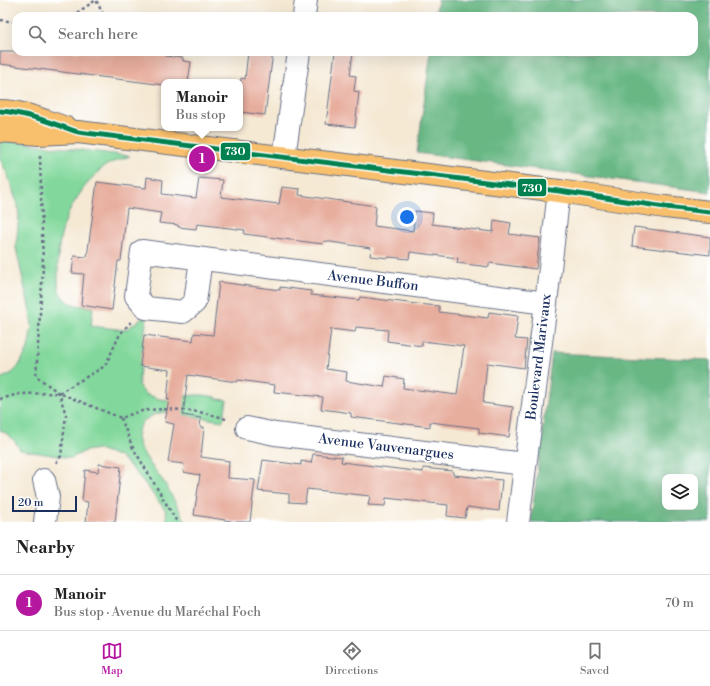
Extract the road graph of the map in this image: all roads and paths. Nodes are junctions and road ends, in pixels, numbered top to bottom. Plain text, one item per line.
1 (306, 0) edge
2 (78, 12) edge
3 (102, 12) edge
4 (304, 12) edge
5 (0, 20) edge
6 (12, 22) edge
7 (298, 56) edge
8 (0, 111) edge
9 (0, 131) edge
10 (78, 132) junction
11 (40, 134) junction
12 (284, 158) junction
13 (559, 191) junction
14 (710, 212) edge
15 (201, 259) junction
16 (546, 303) junction
17 (146, 308) junction
18 (59, 393) junction
19 (0, 399) edge
20 (121, 418) junction
21 (247, 428) joint
22 (525, 464) junction
23 (44, 480) joint
24 (45, 522) edge
25 (177, 522) edge
26 (518, 522) edge

1 - 4 street
2 - 3 path
5 - 6 path
7 - 12 street
8 - 10 main road
9 - 11 main road
10 - 11 main road
10 - 12 main road
11 - 18 path
12 - 13 main road
13 - 14 main road
13 - 16 street, Boulevard Marivaux
15 - 16 street, Avenue Buffon
15 - 17 street
15 - 17 street, Avenue Buffon
16 - 22 street, Boulevard Marivaux
17 - 18 path
18 - 19 path
18 - 20 path
18 - 23 path
20 - 21 path
20 - 25 path
21 - 22 street, Avenue Vauvenargues
22 - 26 street, Boulevard Marivaux
23 - 24 street

